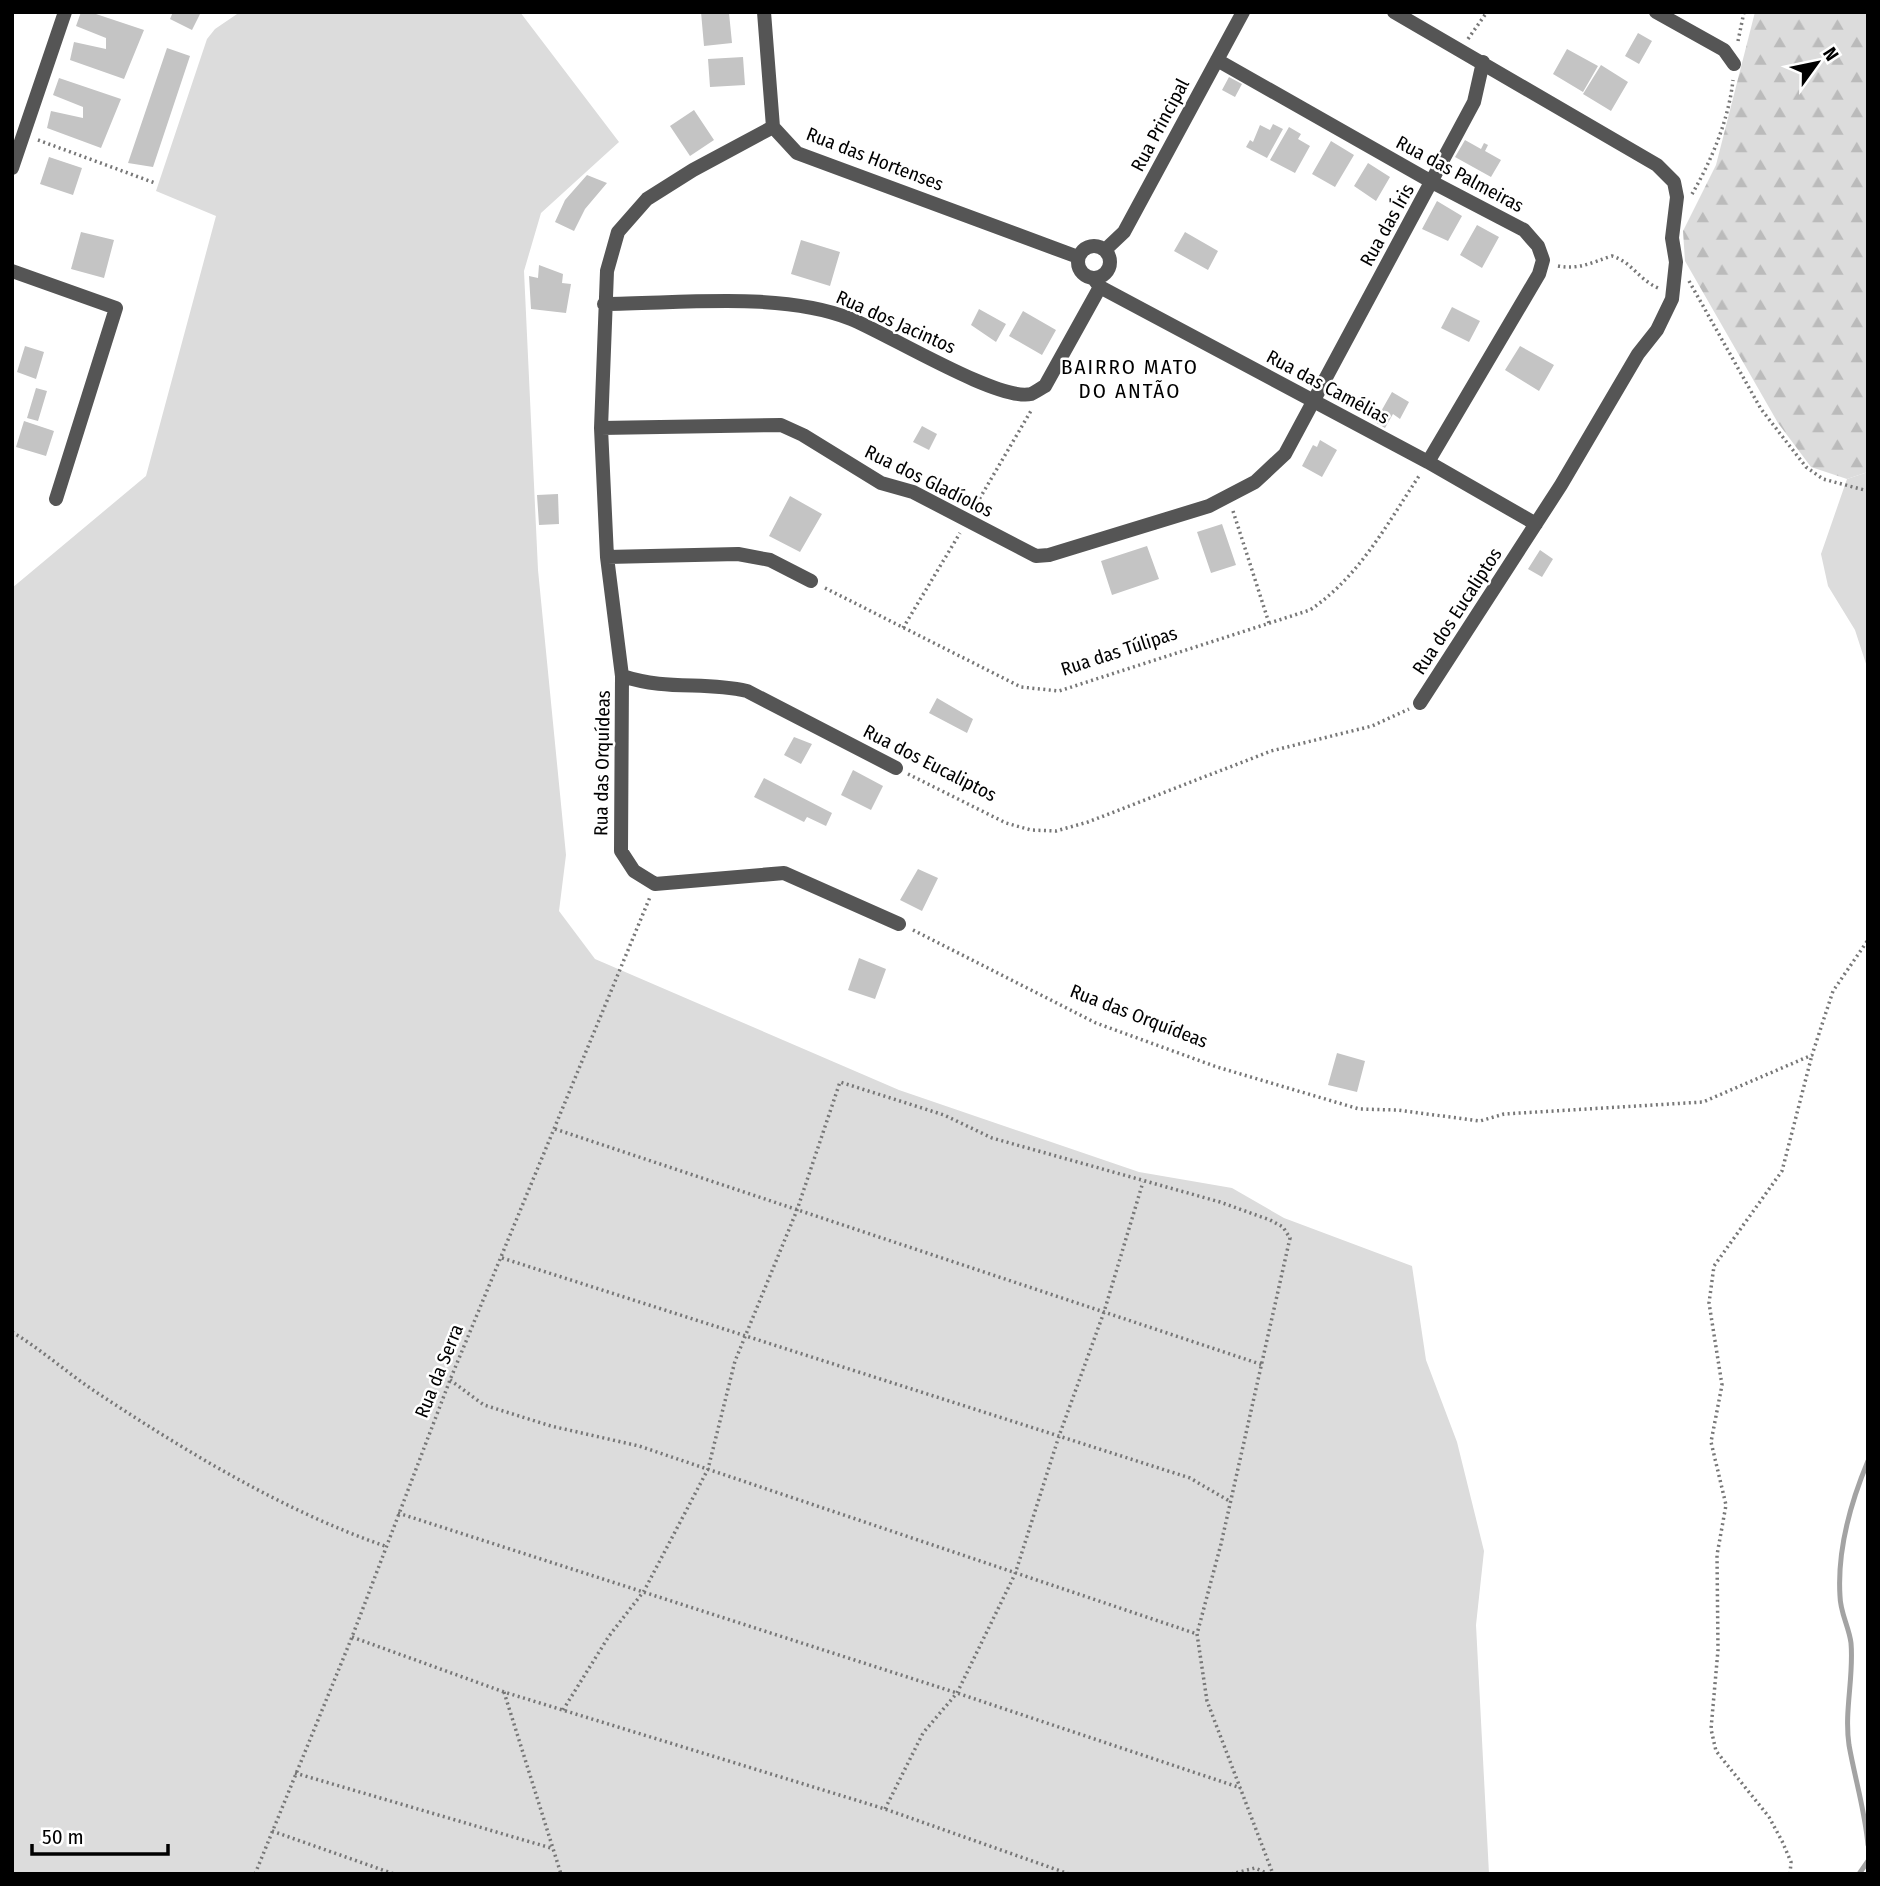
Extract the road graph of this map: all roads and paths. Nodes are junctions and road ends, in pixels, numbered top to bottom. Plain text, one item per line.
1 (65, 12) edge
2 (764, 12) edge
3 (1243, 12) edge
4 (1394, 12) edge
5 (1487, 12) edge
6 (1656, 12) edge
7 (1744, 12) edge
8 (1461, 50) junction
9 (1217, 60) junction
10 (1483, 62) junction
11 (1734, 64) junction
12 (772, 127) junction
13 (24, 135) junction
14 (12, 168) edge
15 (1432, 182) junction
16 (155, 183) dead end
17 (1691, 196) dead end
18 (1105, 250) junction
19 (1078, 257) junction
20 (1543, 260) junction
21 (1676, 262) junction
22 (12, 271) edge
23 (1097, 283) junction
24 (1673, 293) junction
25 (604, 304) junction
26 (1045, 386) junction
27 (1312, 400) junction
28 (601, 429) junction
29 (1428, 462) junction
30 (1868, 491) edge
31 (1228, 496) junction
32 (56, 499) dead end
33 (967, 520) junction
34 (1535, 524) junction
35 (607, 558) junction
36 (811, 581) joint
37 (1269, 623) junction
38 (903, 628) junction
39 (622, 677) junction
40 (1420, 703) joint
41 (896, 768) joint
42 (650, 881) junction
43 (900, 924) joint
44 (1868, 940) edge
45 (1812, 1055) junction
46 (555, 1129) junction
47 (1143, 1182) junction
48 (797, 1210) junction
49 (502, 1258) junction
50 (1104, 1312) junction
51 (12, 1332) edge
52 (747, 1337) junction
53 (1263, 1366) junction
54 (450, 1380) junction
55 (1059, 1436) junction
56 (708, 1469) junction
57 (1231, 1502) junction
58 (398, 1513) junction
59 (385, 1546) junction
60 (1015, 1574) junction
61 (644, 1591) junction
62 (1197, 1634) junction
63 (352, 1637) junction
64 (504, 1692) junction
65 (957, 1693) junction
66 (563, 1710) junction
67 (295, 1773) junction
68 (1241, 1788) junction
69 (885, 1809) junction
70 (272, 1831) junction
71 (551, 1848) junction
72 (255, 1874) edge
73 (394, 1874) edge
74 (561, 1874) edge
75 (1069, 1874) edge
76 (1231, 1874) edge
77 (1271, 1874) edge
78 (1790, 1874) edge

1 - 13 street
2 - 12 street
3 - 9 street, Rua Principal
4 - 8 street, Rua dos Eucaliptos
5 - 8 path
6 - 11 street
7 - 11 path
8 - 10 street, Rua dos Eucaliptos
9 - 15 street, Rua das Palmeiras
9 - 18 street, Rua Principal
10 - 15 street, Rua das Íris
10 - 21 street, Rua dos Eucaliptos
11 - 17 path
12 - 19 street, Rua das Hortenses
12 - 25 street, Rua das Orquídeas
13 - 14 street
13 - 16 path
15 - 20 street, Rua das Palmeiras
15 - 27 street, Rua das Íris
18 - 19 street
18 - 23 street
19 - 23 street
20 - 24 path
20 - 29 street
21 - 24 street, Rua dos Eucaliptos
21 - 30 path
22 - 32 street
23 - 26 street
23 - 27 street, Rua das Camélias
24 - 34 street, Rua dos Eucaliptos
25 - 26 street, Rua dos Jacintos
25 - 28 street, Rua das Orquídeas
26 - 33 path
27 - 29 street, Rua das Camélias
27 - 31 street, Rua dos Gladíolos
28 - 33 street, Rua dos Gladíolos
28 - 35 street, Rua das Orquídeas
29 - 34 street, Rua das Camélias
29 - 37 path, Rua das Túlipas
31 - 33 street, Rua dos Gladíolos
31 - 37 path
33 - 38 path
34 - 40 street, Rua dos Eucaliptos
35 - 36 street
35 - 39 street, Rua das Orquídeas
36 - 38 path, Rua das Túlipas
37 - 38 path, Rua das Túlipas
39 - 41 street, Rua dos Eucaliptos
39 - 42 street, Rua das Orquídeas
40 - 41 path, Rua dos Eucaliptos
42 - 43 street
42 - 46 path, Rua da Serra
43 - 45 path, Rua das Orquídeas
44 - 45 path
45 - 78 path
46 - 48 path
46 - 49 path, Rua da Serra
47 - 48 path
47 - 50 path
47 - 53 path
48 - 50 path
48 - 52 path
49 - 52 path
49 - 54 path, Rua da Serra
50 - 53 path
50 - 55 path
51 - 59 path
52 - 55 path
52 - 56 path
53 - 57 path
54 - 56 path
54 - 58 path, Rua da Serra
55 - 57 path
55 - 60 path
56 - 60 path
56 - 61 path
57 - 62 path
58 - 59 path, Rua da Serra
58 - 61 path
59 - 63 path, Rua da Serra
60 - 62 path
60 - 65 path
61 - 65 path
61 - 66 path
62 - 68 path
63 - 64 path
63 - 67 path, Rua da Serra
64 - 66 path
64 - 71 path
65 - 68 path
65 - 69 path
66 - 69 path
67 - 70 path, Rua da Serra
67 - 71 path
68 - 77 path
69 - 75 path
70 - 72 path, Rua da Serra
70 - 73 path
71 - 74 path
76 - 77 path

